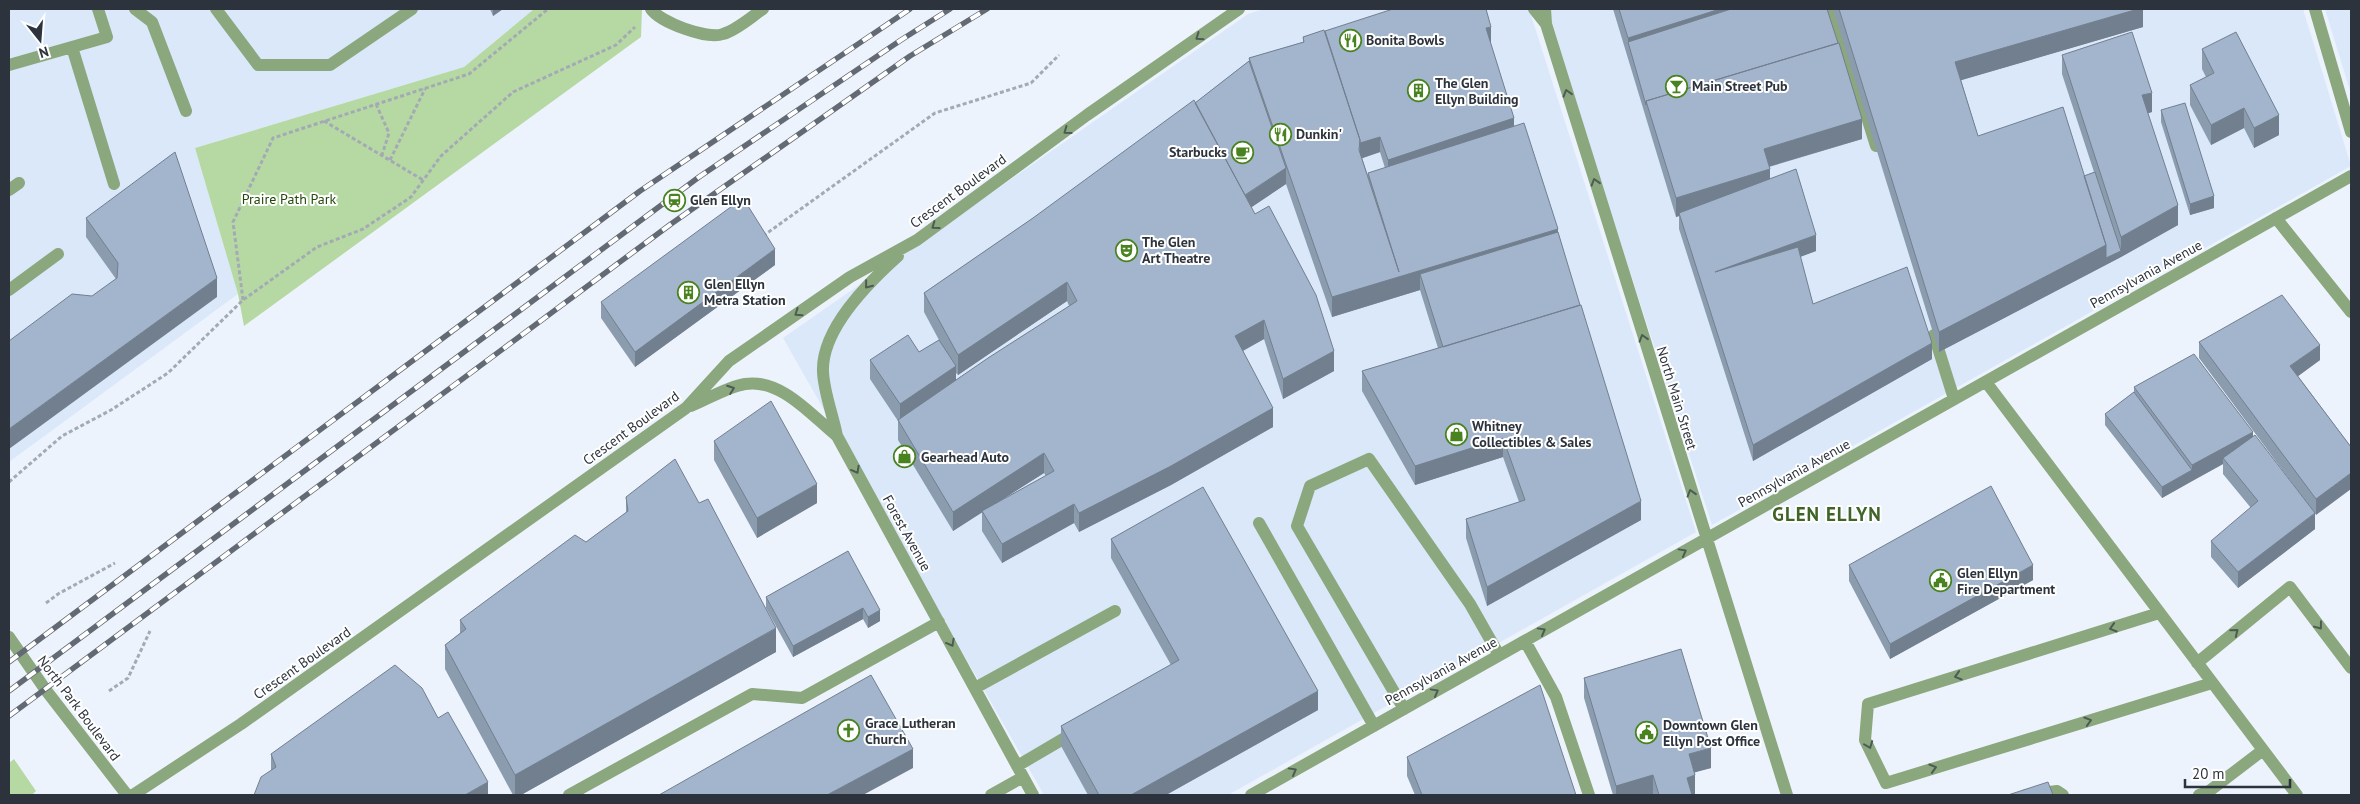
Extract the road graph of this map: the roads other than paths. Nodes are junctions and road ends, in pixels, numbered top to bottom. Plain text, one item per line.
1 (98, 9) edge
2 (135, 9) edge
3 (216, 9) edge
4 (412, 9) edge
5 (763, 9) edge
6 (1239, 9) edge
7 (1534, 9) edge
8 (1545, 9) edge
9 (1833, 9) edge
10 (2315, 9) edge
11 (651, 10) edge
12 (1546, 24) junction
13 (72, 47) junction
14 (9, 65) edge
15 (186, 111) dead end
16 (2351, 132) edge
17 (1880, 161) edge
18 (2351, 176) edge
19 (114, 184) dead end
20 (2276, 218) junction
21 (917, 240) junction
22 (58, 254) dead end
23 (9, 290) edge
24 (2351, 312) edge
25 (1930, 323) edge
26 (1986, 382) junction
27 (1954, 400) junction
28 (686, 408) junction
29 (837, 436) junction
30 (1259, 523) dead end
31 (1705, 540) junction
32 (1115, 610) dead end
33 (2160, 613) junction
34 (939, 622) junction
35 (9, 637) edge
36 (1525, 641) junction
37 (1499, 655) junction
38 (2197, 663) junction
39 (2351, 668) edge
40 (2212, 683) junction
41 (975, 688) junction
42 (1404, 709) junction
43 (1374, 726) junction
44 (1084, 727) edge
45 (2262, 750) junction
46 (1020, 771) junction
47 (126, 795) edge
48 (132, 795) edge
49 (569, 795) edge
50 (991, 795) edge
51 (1033, 795) edge
52 (1250, 795) edge
53 (1589, 795) edge
54 (1786, 795) edge
55 (2026, 795) edge
56 (2063, 795) edge
57 (2199, 795) edge
58 (2297, 795) edge

1 - 13 street
2 - 15 street
3 - 4 street
5 - 11 street
6 -> 21 street, Crescent Boulevard
7 - 12 street
8 - 12 street, North Main Street
9 - 17 street
10 - 16 street
31 -> 12 street, North Main Street
13 - 14 street
13 - 19 street
18 - 20 street, Pennsylvania Avenue
20 - 24 street
20 - 26 street, Pennsylvania Avenue
21 -> 28 street, Crescent Boulevard
21 -> 29 street
22 - 23 street
25 - 27 street
26 - 27 street, Pennsylvania Avenue
26 - 33 street
27 - 31 street, Pennsylvania Avenue
28 -> 29 street, Forest Avenue
28 - 48 street, Crescent Boulevard
29 -> 34 street, Forest Avenue
30 - 43 street
36 -> 31 street, Pennsylvania Avenue
31 - 54 street, North Main Street
32 - 41 street
33 - 38 street
33 -> 40 street
34 -> 41 street, Forest Avenue
34 - 49 street
35 - 47 street, North Park Boulevard
36 - 37 street, Pennsylvania Avenue
36 - 53 street
42 -> 37 street, Pennsylvania Avenue
37 - 42 street
38 -> 39 street
38 - 40 street
40 - 45 street
41 - 46 street, Forest Avenue
42 - 43 street, Pennsylvania Avenue
52 -> 43 street, Pennsylvania Avenue
44 - 46 street
45 - 57 street
45 - 58 street
46 - 50 street
46 - 51 street, Forest Avenue
55 - 56 street

